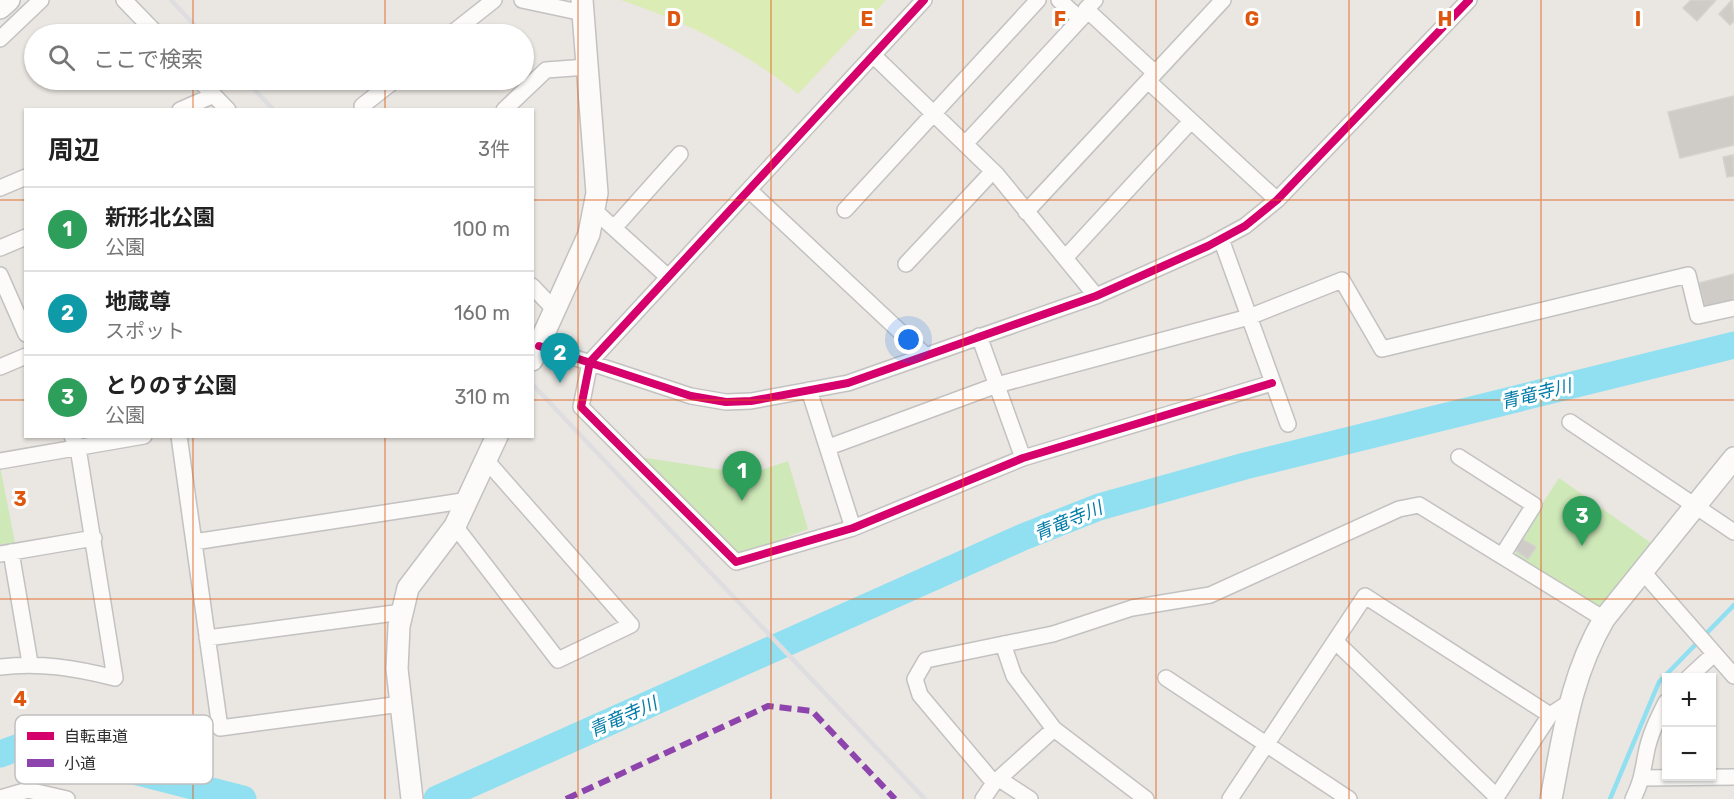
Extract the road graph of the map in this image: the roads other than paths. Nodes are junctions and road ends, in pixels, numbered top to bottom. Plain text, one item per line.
1 (9, 0) edge
2 (41, 0) edge
3 (124, 0) edge
4 (494, 0) edge
5 (522, 0) edge
6 (924, 0) edge
7 (1038, 0) edge
8 (1059, 0) edge
9 (1222, 0) edge
10 (1469, 0) edge
11 (583, 6) edge
12 (0, 8) edge
13 (1088, 10) edge
14 (147, 24) edge
15 (464, 24) edge
16 (0, 39) edge
17 (873, 55) junction
18 (586, 66) junction
19 (1151, 77) junction
20 (534, 81) edge
21 (209, 90) edge
22 (382, 90) edge
23 (524, 90) edge
24 (214, 95) junction
25 (185, 108) edge
26 (226, 108) edge
27 (364, 108) edge
28 (506, 108) edge
29 (933, 114) junction
30 (1191, 121) junction
31 (966, 143) junction
32 (680, 154) dead end
33 (993, 171) junction
34 (24, 178) edge
35 (0, 188) edge
36 (748, 190) junction
37 (1277, 200) junction
38 (845, 210) dead end
39 (595, 211) junction
40 (1026, 212) junction
41 (614, 228) junction
42 (24, 238) edge
43 (1221, 239) junction
44 (0, 248) edge
45 (1065, 258) junction
46 (906, 264) dead end
47 (0, 275) edge
48 (668, 277) junction
49 (534, 288) edge
50 (1096, 296) junction
51 (1734, 308) edge
52 (555, 310) junction
53 (1249, 317) junction
54 (24, 327) edge
55 (978, 336) junction
56 (536, 353) edge
57 (924, 354) junction
58 (24, 357) edge
59 (590, 362) junction
60 (0, 367) edge
61 (1272, 383) junction
62 (997, 385) junction
63 (809, 390) junction
64 (1570, 422) dead end
65 (1288, 424) dead end
66 (121, 438) edge
67 (179, 438) edge
68 (496, 438) edge
69 (75, 442) edge
70 (829, 447) junction
71 (1023, 458) junction
72 (1459, 458) dead end
73 (1734, 458) edge
74 (486, 460) junction
75 (0, 461) edge
76 (470, 500) junction
77 (1695, 505) junction
78 (455, 526) junction
79 (853, 528) junction
80 (1734, 532) edge
81 (94, 538) junction
82 (194, 542) junction
83 (5, 553) edge
84 (1502, 556) junction
85 (1643, 572) junction
86 (402, 612) junction
87 (1604, 619) junction
88 (207, 638) junction
89 (1335, 641) junction
90 (1003, 644) junction
91 (1714, 654) junction
92 (30, 663) junction
93 (0, 667) edge
94 (1693, 673) edge
95 (1734, 675) edge
96 (1166, 678) dead end
97 (1570, 702) junction
98 (401, 704) junction
99 (1662, 712) edge
100 (1550, 715) junction
101 (1054, 729) junction
102 (1267, 745) junction
103 (1643, 777) junction
104 (1734, 777) edge
105 (997, 781) junction
106 (411, 790) edge
107 (0, 798) edge
108 (1496, 798) edge
109 (67, 799) edge
110 (983, 799) edge
111 (1030, 799) edge
112 (1146, 799) edge
113 (1230, 799) edge
114 (1349, 799) edge
115 (1551, 799) edge
116 (1633, 799) edge

1 - 12 street
2 - 16 street
3 - 14 street
4 - 15 street
5 - 11 street
6 - 17 street
7 - 29 street
8 - 13 street
9 - 19 street
10 - 37 street
11 - 18 street
13 - 19 street
13 - 31 street
17 - 29 street
17 - 36 street
18 - 20 street
18 - 39 street
19 - 30 street
19 - 40 street
21 - 24 street
22 - 27 street
23 - 28 street
24 - 25 street
24 - 26 street
29 - 31 street
29 - 38 street
30 - 37 street
30 - 45 street
31 - 33 street
32 - 41 street
33 - 40 street
33 - 46 street
34 - 35 street
36 - 48 street
36 - 57 street
37 - 43 street
39 - 41 street
39 - 52 street
40 - 45 street
41 - 48 street
42 - 44 street
43 - 50 street
43 - 53 street
45 - 50 street
47 - 54 street
48 - 59 street
49 - 52 street
50 - 55 street
51 - 53 street
52 - 56 street
53 - 61 street
53 - 62 street
55 - 57 street
55 - 62 street
56 - 59 street
57 - 63 street
58 - 60 street
59 - 63 street
59 - 79 street
61 - 65 street
61 - 71 street
62 - 70 street
62 - 71 street
63 - 70 street
64 - 77 street
66 - 69 street
67 - 82 street
68 - 74 street
69 - 75 street
69 - 81 street
70 - 79 street
71 - 79 street
72 - 84 street
73 - 77 street
74 - 76 street
74 - 78 street
76 - 78 street
76 - 82 street
77 - 80 street
77 - 85 street
78 - 86 street
81 - 83 street
81 - 92 street
82 - 88 street
83 - 92 street
84 - 87 street
84 - 90 street
85 - 87 street
85 - 91 street
86 - 88 street
86 - 98 street
87 - 97 street
88 - 98 street
89 - 100 street
89 - 102 street
89 - 108 street
90 - 101 street
90 - 105 street
91 - 94 street
91 - 95 street
92 - 93 street
96 - 102 street
97 - 100 street
97 - 115 street
98 - 106 street
99 - 103 street
100 - 108 street
101 - 105 street
101 - 112 street
102 - 113 street
102 - 114 street
103 - 104 street
103 - 116 street
105 - 110 street
105 - 111 street
107 - 109 street

